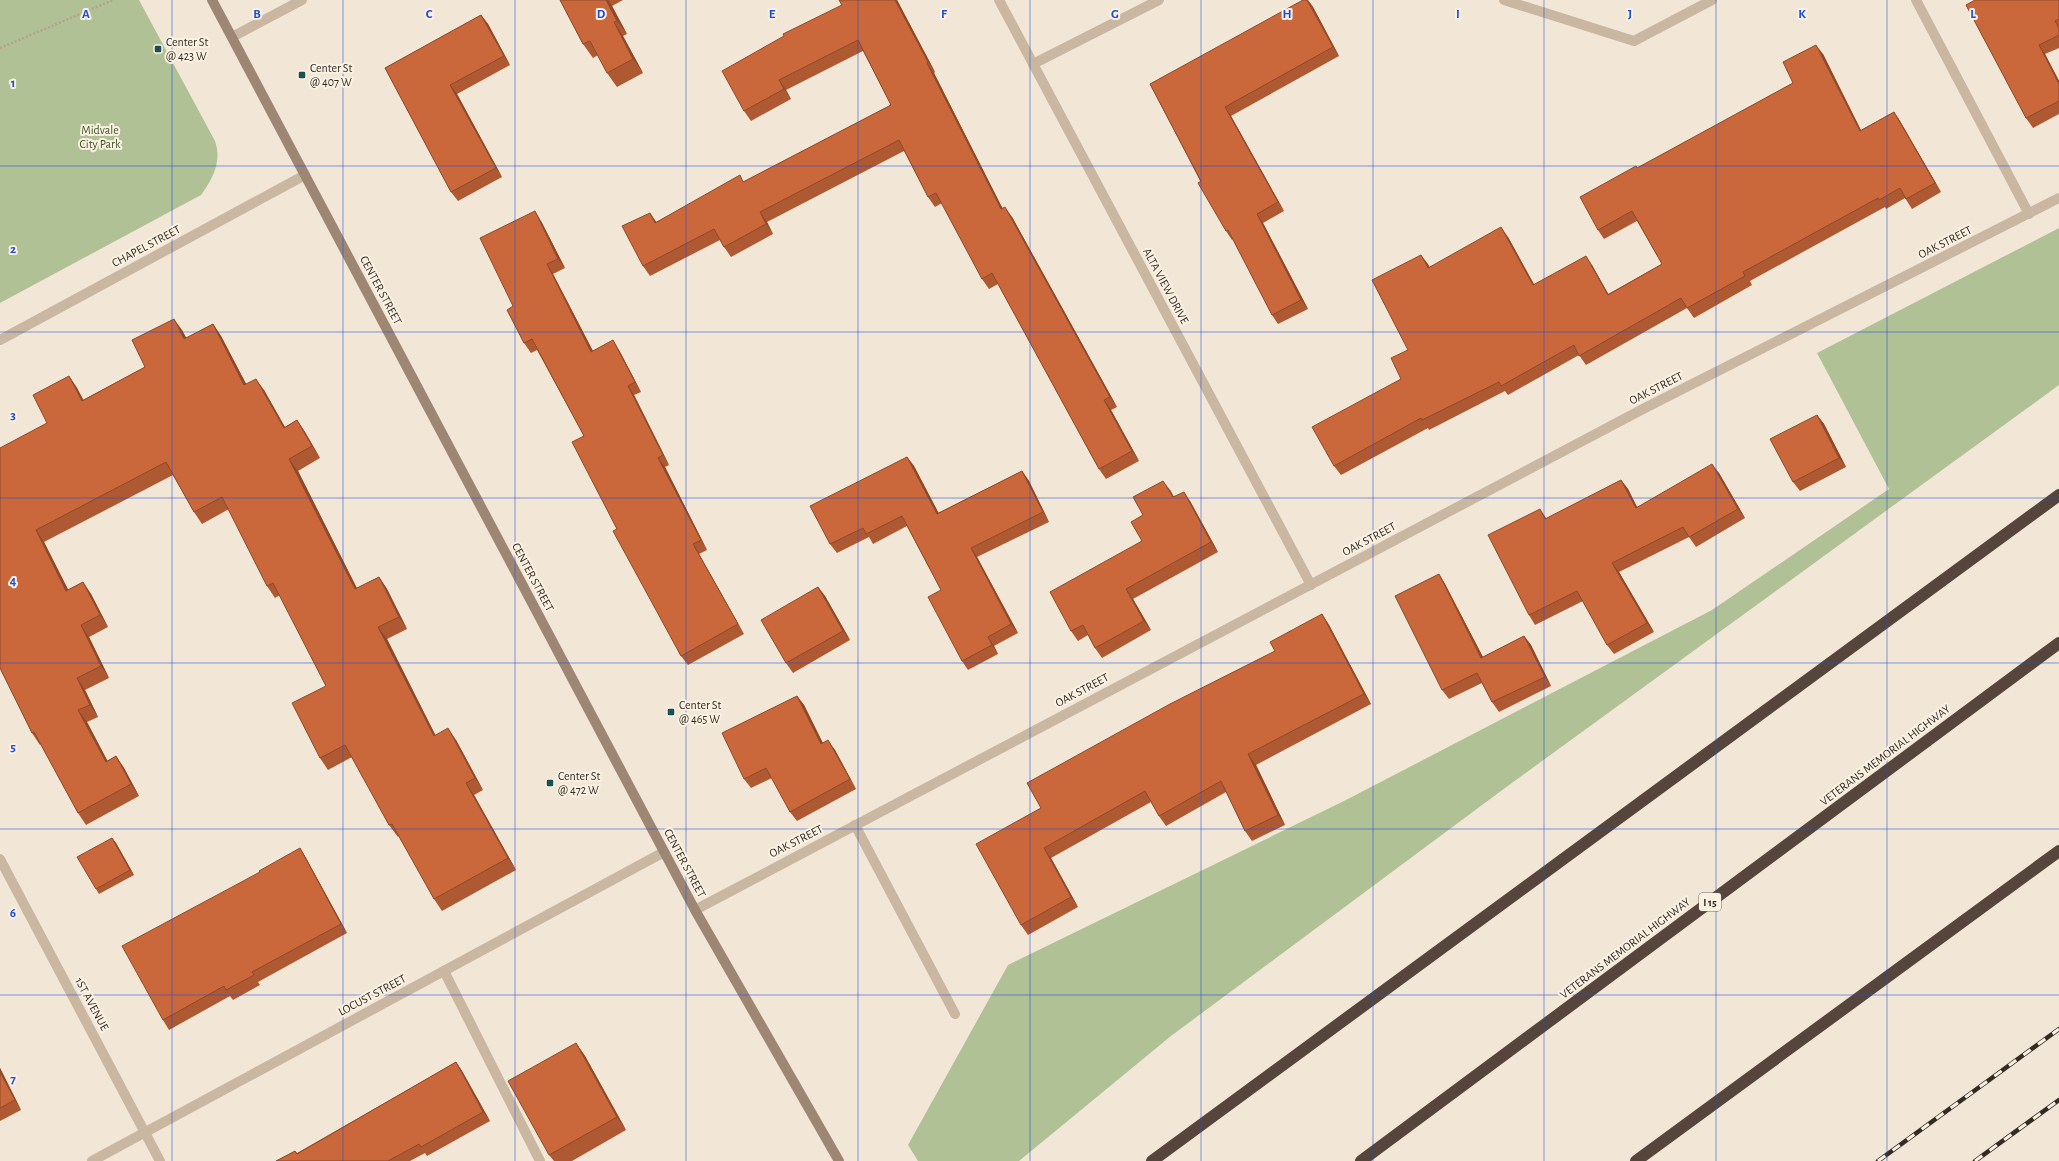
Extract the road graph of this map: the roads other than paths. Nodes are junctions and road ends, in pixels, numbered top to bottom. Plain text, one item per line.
1 (212, 0) edge
2 (302, 0) edge
3 (999, 0) edge
4 (1159, 0) edge
5 (1504, 0) edge
6 (1712, 0) edge
7 (1916, 0) edge
8 (232, 37) junction
9 (1033, 64) junction
10 (305, 175) junction
11 (2059, 198) edge
12 (2029, 214) junction
13 (0, 340) edge
14 (2059, 495) edge
15 (1311, 585) junction
16 (2059, 643) edge
17 (855, 825) junction
18 (2059, 851) edge
19 (664, 852) junction
20 (0, 859) edge
21 (695, 910) junction
22 (444, 971) junction
23 (955, 1014) dead end
24 (145, 1132) junction
25 (92, 1161) edge
26 (160, 1161) edge
27 (540, 1161) edge
28 (839, 1161) edge
29 (1152, 1161) edge
30 (1361, 1161) edge
31 (1636, 1161) edge

1 - 8 main road, CENTER STREET
2 - 8 street
3 - 9 street, ALTA VIEW DRIVE
4 - 9 street
5 - 6 street
7 - 12 street
8 - 10 main road, CENTER STREET
9 - 15 street, ALTA VIEW DRIVE
10 - 13 street, CHAPEL STREET
10 - 19 main road, CENTER STREET
11 - 12 street, OAK STREET
12 - 15 street, OAK STREET
14 - 29 highway
15 - 17 street, OAK STREET
16 - 30 highway, VETERANS MEMORIAL HIGHWAY / I 15
17 - 21 street, OAK STREET
17 - 23 street
18 - 31 highway
19 - 21 main road, CENTER STREET
19 - 22 street, LOCUST STREET
20 - 24 street, 1ST AVENUE
21 - 28 main road, CENTER STREET
22 - 24 street, LOCUST STREET
22 - 27 street
24 - 25 street, LOCUST STREET
24 - 26 street, 1ST AVENUE

